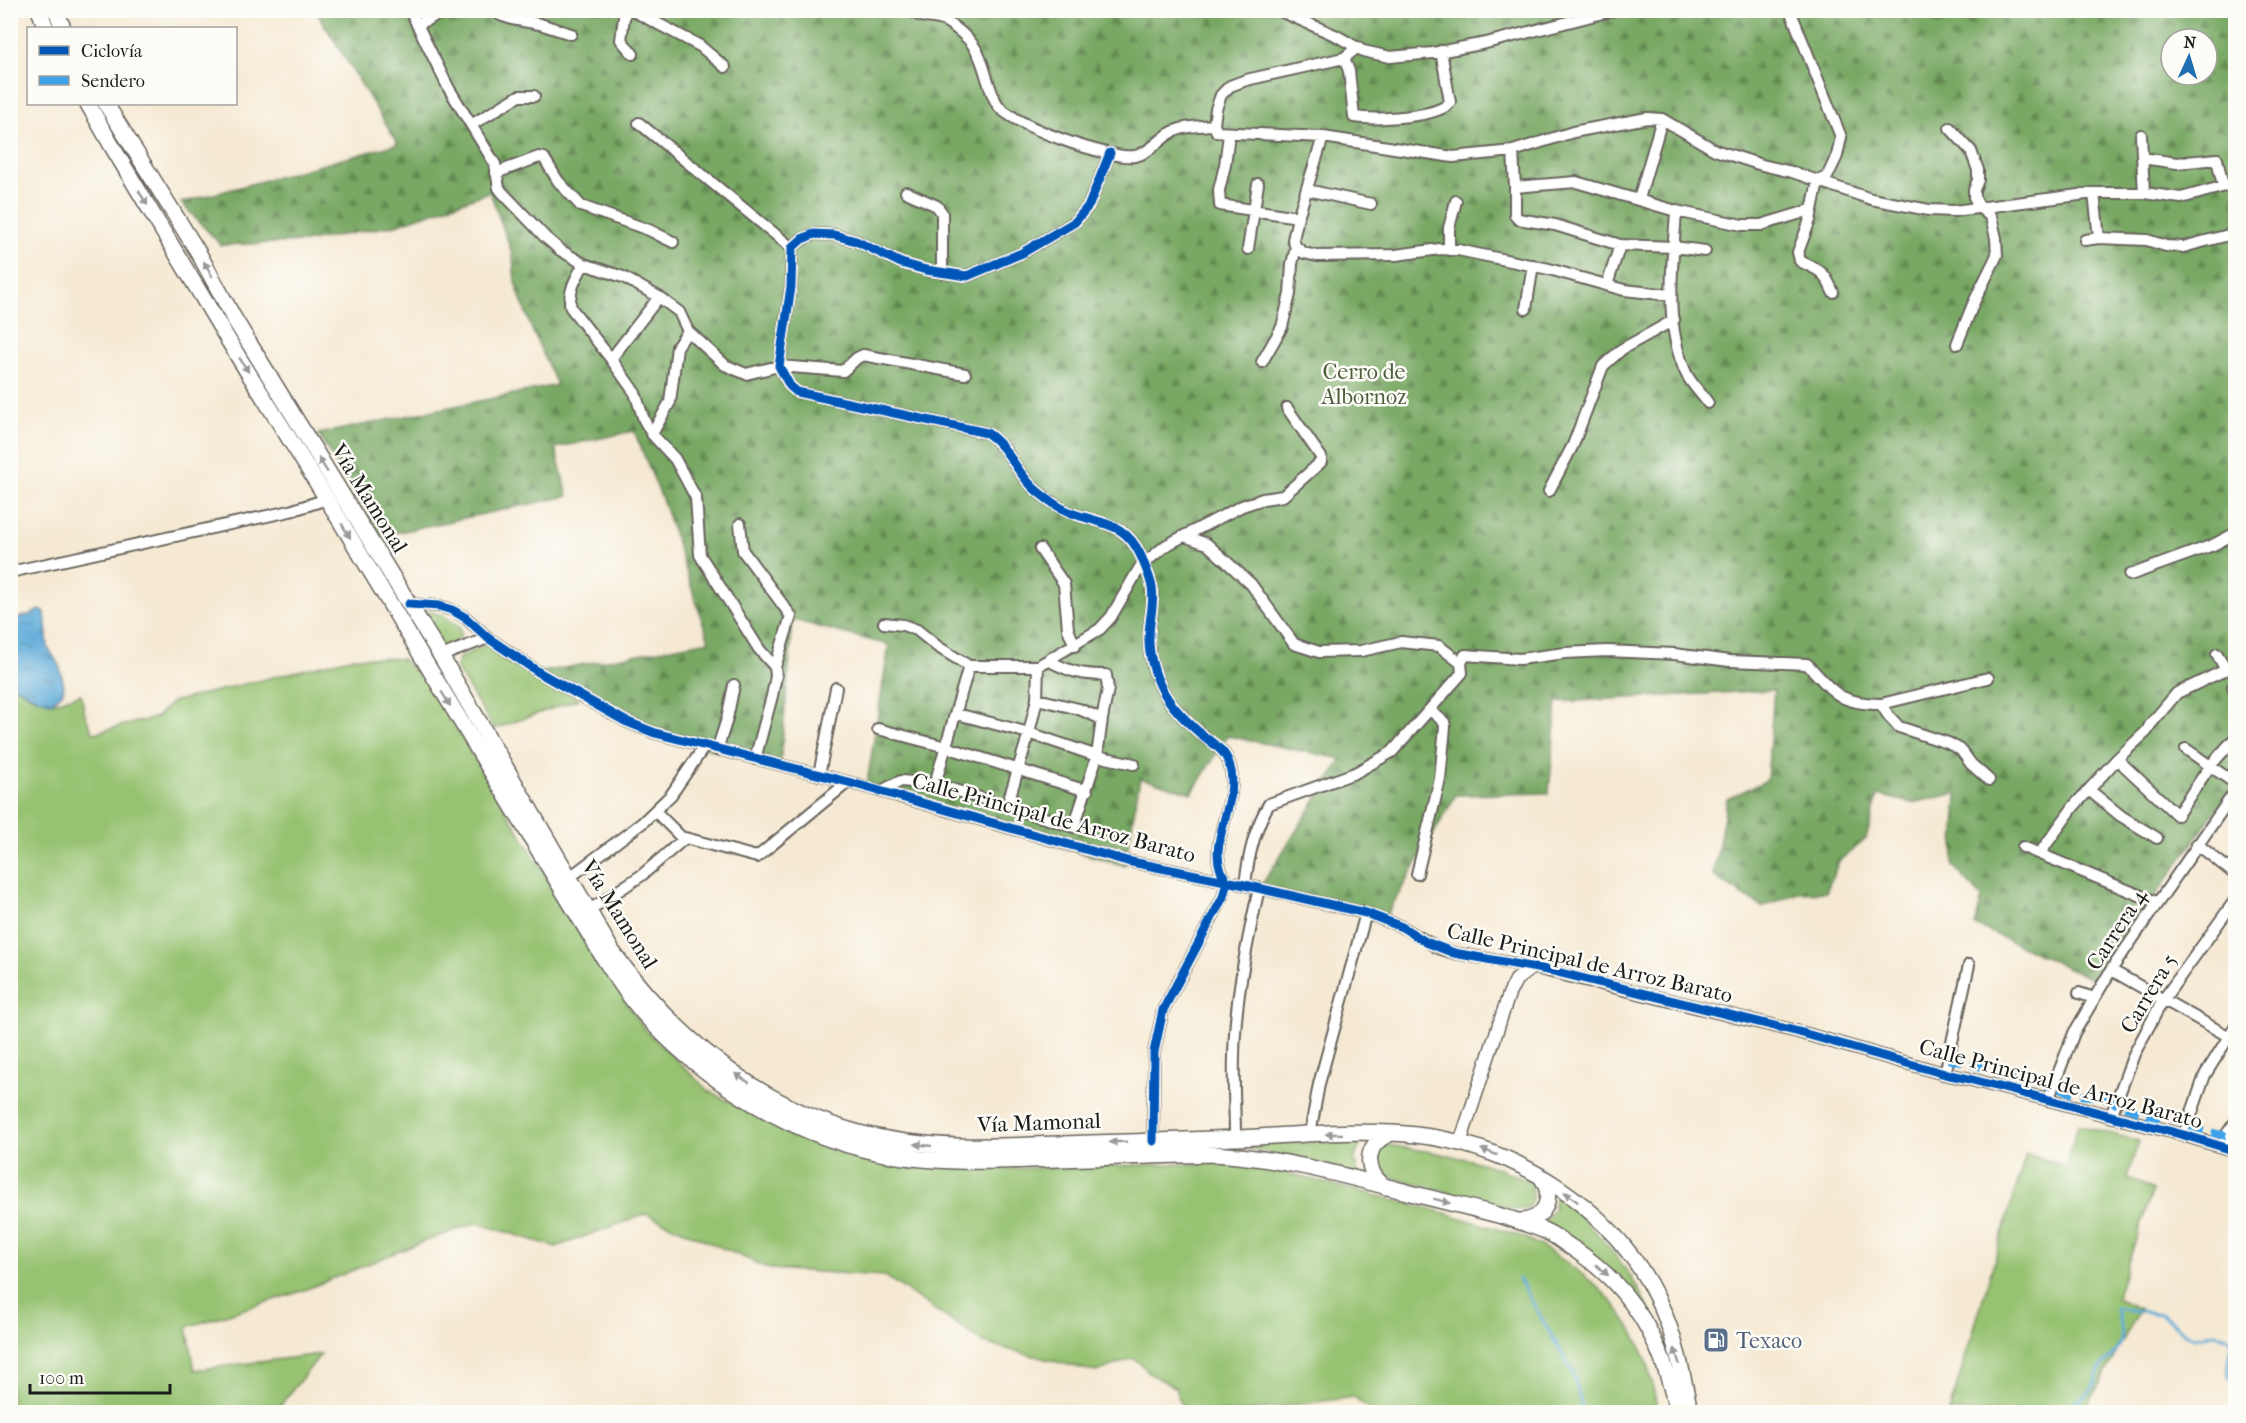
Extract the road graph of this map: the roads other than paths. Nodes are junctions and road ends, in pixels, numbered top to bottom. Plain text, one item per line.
1 (39, 10) edge
2 (56, 10) edge
3 (410, 10) edge
4 (446, 10) edge
5 (497, 10) edge
6 (625, 10) edge
7 (632, 10) edge
8 (911, 10) edge
9 (1278, 10) edge
10 (1615, 10) edge
11 (1790, 10) edge
12 (1299, 14) edge
13 (417, 25) junction
14 (46, 27) edge
15 (63, 27) edge
16 (571, 34) dead end
17 (1358, 47) junction
18 (1441, 51) junction
19 (633, 54) dead end
20 (1344, 58) junction
21 (725, 67) dead end
22 (534, 96) dead end
23 (89, 105) edge
24 (107, 105) edge
25 (1662, 119) junction
26 (639, 123) dead end
27 (471, 124) junction
28 (1214, 125) junction
29 (1950, 128) dead end
30 (1229, 134) junction
31 (2141, 135) dead end
32 (1323, 137) junction
33 (1513, 151) junction
34 (1110, 153) junction
35 (2142, 158) junction
36 (496, 173) junction
37 (1818, 181) junction
38 (1258, 184) dead end
39 (2232, 185) edge
40 (1515, 187) junction
41 (1307, 190) junction
42 (906, 192) dead end
43 (2094, 193) junction
44 (2144, 193) junction
45 (1639, 199) junction
46 (1456, 201) dead end
47 (1371, 204) dead end
48 (1980, 208) junction
49 (1254, 210) junction
50 (1811, 210) junction
51 (1676, 211) junction
52 (1298, 217) junction
53 (2235, 233) edge
54 (2099, 238) junction
55 (2085, 240) dead end
56 (673, 242) dead end
57 (1620, 245) junction
58 (1296, 247) junction
59 (1674, 247) junction
60 (792, 248) junction
61 (1248, 249) dead end
62 (1449, 250) junction
63 (1705, 251) dead end
64 (584, 264) junction
65 (1533, 265) junction
66 (942, 273) junction
67 (1607, 285) junction
68 (1833, 292) dead end
69 (1670, 295) junction
70 (659, 297) junction
71 (1526, 309) dead end
72 (1674, 321) junction
73 (688, 332) junction
74 (1957, 344) dead end
75 (611, 359) junction
76 (1262, 362) dead end
77 (779, 366) junction
78 (965, 374) dead end
79 (1708, 403) dead end
80 (1287, 408) dead end
81 (652, 434) junction
82 (1549, 491) dead end
83 (327, 499) junction
84 (740, 524) dead end
85 (2235, 533) edge
86 (1184, 536) junction
87 (1040, 549) dead end
88 (1144, 563) junction
89 (10, 572) edge
90 (2130, 575) dead end
91 (409, 604) junction
92 (884, 623) dead end
93 (488, 638) junction
94 (1075, 646) junction
95 (2217, 654) dead end
96 (441, 656) junction
97 (1043, 663) junction
98 (1461, 663) junction
99 (969, 666) junction
100 (775, 667) junction
101 (2230, 667) edge
102 (1988, 678) dead end
103 (734, 685) dead end
104 (836, 688) dead end
105 (1037, 699) junction
106 (1881, 704) junction
107 (1430, 710) junction
108 (957, 714) junction
109 (1102, 719) junction
110 (878, 729) dead end
111 (1029, 733) junction
112 (2235, 737) edge
113 (704, 747) junction
114 (946, 747) junction
115 (2186, 749) dead end
116 (717, 750) junction
117 (1097, 756) junction
118 (755, 759) junction
119 (2117, 759) junction
120 (1134, 764) dead end
121 (2210, 766) junction
122 (1017, 769) junction
123 (819, 775) junction
124 (1989, 780) dead end
125 (848, 782) junction
126 (935, 784) junction
127 (2235, 784) edge
128 (2090, 790) junction
129 (2235, 790) edge
130 (881, 791) junction
131 (1087, 791) junction
132 (1007, 806) junction
133 (655, 811) junction
134 (2157, 838) dead end
135 (683, 839) junction
136 (2197, 844) junction
137 (2024, 847) dead end
138 (2040, 854) junction
139 (1417, 874) dead end
140 (2235, 875) edge
141 (570, 877) junction
142 (1227, 881) junction
143 (1245, 885) junction
144 (1259, 888) junction
145 (2235, 899) edge
146 (2156, 902) junction
147 (588, 911) junction
148 (1366, 913) junction
149 (1969, 965) dead end
150 (1533, 968) junction
151 (2111, 970) junction
152 (2079, 993) dead end
153 (2094, 998) junction
154 (2163, 1000) junction
155 (2235, 1025) edge
156 (2228, 1036) junction
157 (1945, 1074) junction
158 (2048, 1100) junction
159 (2111, 1116) junction
160 (2235, 1121) edge
161 (1392, 1133) junction
162 (1310, 1134) junction
163 (2184, 1135) junction
164 (1235, 1138) junction
165 (1153, 1141) junction
166 (1460, 1143) junction
167 (2230, 1149) edge
168 (1541, 1177) junction
169 (1385, 1186) junction
170 (1516, 1221) junction
171 (1677, 1413) edge
172 (1690, 1413) edge

1 - 14 main road
2 - 15 main road
3 - 13 street
4 - 13 street
5 - 16 street
6 - 19 street
7 - 21 street
8 - 34 street
9 - 12 street
10 - 18 street
11 - 37 street
12 - 17 street
13 - 27 street
17 - 18 street
17 - 20 street
18 - 20 street
20 - 28 street
22 - 27 street
23 -> 83 main road, Vía Mamonal
91 -> 24 main road, Vía Mamonal
25 - 33 street
25 - 37 street
25 - 45 street
26 - 60 street
27 - 36 street
28 - 30 street
28 - 34 street
29 - 48 street
30 - 32 street
30 - 49 street
31 - 35 street
32 - 33 street
32 - 41 street
33 - 40 street
34 - 66 street
35 - 39 street
35 - 44 street
36 - 56 street
36 - 64 street
37 - 48 street
37 - 50 street
38 - 49 street
39 - 44 street
40 - 45 street
40 - 57 street
41 - 47 street
41 - 52 street
42 - 66 street
43 - 44 street
43 - 48 street
43 - 54 street
45 - 51 street
46 - 62 street
48 - 74 street
49 - 52 street
49 - 61 street
50 - 51 street
50 - 68 street
51 - 59 street
52 - 58 street
53 - 54 street
54 - 55 street
57 - 59 street
57 - 67 street
58 - 62 street
58 - 76 street
59 - 63 street
59 - 69 street
60 - 66 street
60 - 77 street
62 - 65 street
64 - 70 street
64 - 75 street
65 - 67 street
65 - 71 street
67 - 69 street
69 - 72 street
70 - 73 street
70 - 75 street
72 - 79 street
72 - 82 street
73 - 77 street
73 - 81 street
75 - 81 street
77 - 78 street
77 - 88 street
80 - 86 street
81 - 100 street
83 - 89 street
83 -> 169 main road, Vía Mamonal
84 - 100 street
85 - 90 street
86 - 88 street
86 - 98 street
87 - 94 street
88 - 94 street
88 - 142 street
91 - 93 street, Calle Principal de Arroz Barato
91 - 96 main road, Vía Mamonal
92 - 99 street
93 - 96 street
93 - 113 street, Calle Principal de Arroz Barato
94 - 97 street
95 - 101 street
96 - 141 main road, Vía Mamonal
97 - 99 street
97 - 105 street
97 - 109 street
98 - 106 street
98 - 107 street
99 - 108 street
100 - 118 street
101 - 119 street
102 - 106 street
103 - 116 street
104 - 123 street
105 - 109 street
105 - 111 street
106 - 124 street
107 - 139 street
107 - 143 street
108 - 111 street
108 - 114 street
109 - 117 street
110 - 114 street
111 - 117 street
111 - 122 street
112 - 121 street
113 - 116 street, Calle Principal de Arroz Barato
113 - 133 street
114 - 122 street
114 - 126 street
115 - 121 street
116 - 118 street, Calle Principal de Arroz Barato
117 - 120 street
117 - 131 street
118 - 123 street, Calle Principal de Arroz Barato
119 - 121 street
119 - 128 street
121 - 127 street
122 - 131 street
122 - 132 street
123 - 125 street, Calle Principal de Arroz Barato
125 - 130 street, Calle Principal de Arroz Barato
125 - 135 street
126 - 130 street
126 - 132 street
128 - 134 street
128 - 138 street
129 - 136 street, Carrera 4
130 - 142 street, Calle Principal de Arroz Barato
131 - 132 street
133 - 135 street
133 - 141 street
135 - 147 street
136 - 140 street
136 - 146 street, Carrera 4
137 - 138 street
138 - 146 street
141 - 147 main road, Vía Mamonal
142 - 143 street, Calle Principal de Arroz Barato
142 - 165 street
143 - 144 street, Calle Principal de Arroz Barato
144 - 148 street, Calle Principal de Arroz Barato
144 - 164 street
145 - 154 street, Carrera 5
146 - 151 street, Carrera 4
165 -> 147 main road, Vía Mamonal
148 - 150 street, Calle Principal de Arroz Barato
148 - 162 street
149 - 157 street
150 - 157 street, Calle Principal de Arroz Barato
150 - 166 street, Calle Principal de Arroz Barato
151 - 153 street, Carrera 4
151 - 154 street
152 - 153 street
153 - 158 street, Carrera 4
154 - 156 street
154 - 159 street, Carrera 5
155 - 156 street
156 - 163 street
157 - 158 street, Calle Principal de Arroz Barato
158 - 159 street, Calle Principal de Arroz Barato
159 - 163 street, Calle Principal de Arroz Barato
160 - 167 street
161 -> 162 main road, Vía Mamonal
161 - 166 main road, Vía Mamonal
161 - 169 main road
162 - 164 main road, Vía Mamonal
163 - 167 street, Calle Principal de Arroz Barato
164 - 165 main road, Vía Mamonal
168 -> 166 main road, Vía Mamonal
168 - 170 main road
172 -> 168 main road, Vía Mamonal
169 -> 170 main road, Vía Mamonal
170 -> 171 main road, Vía Mamonal

